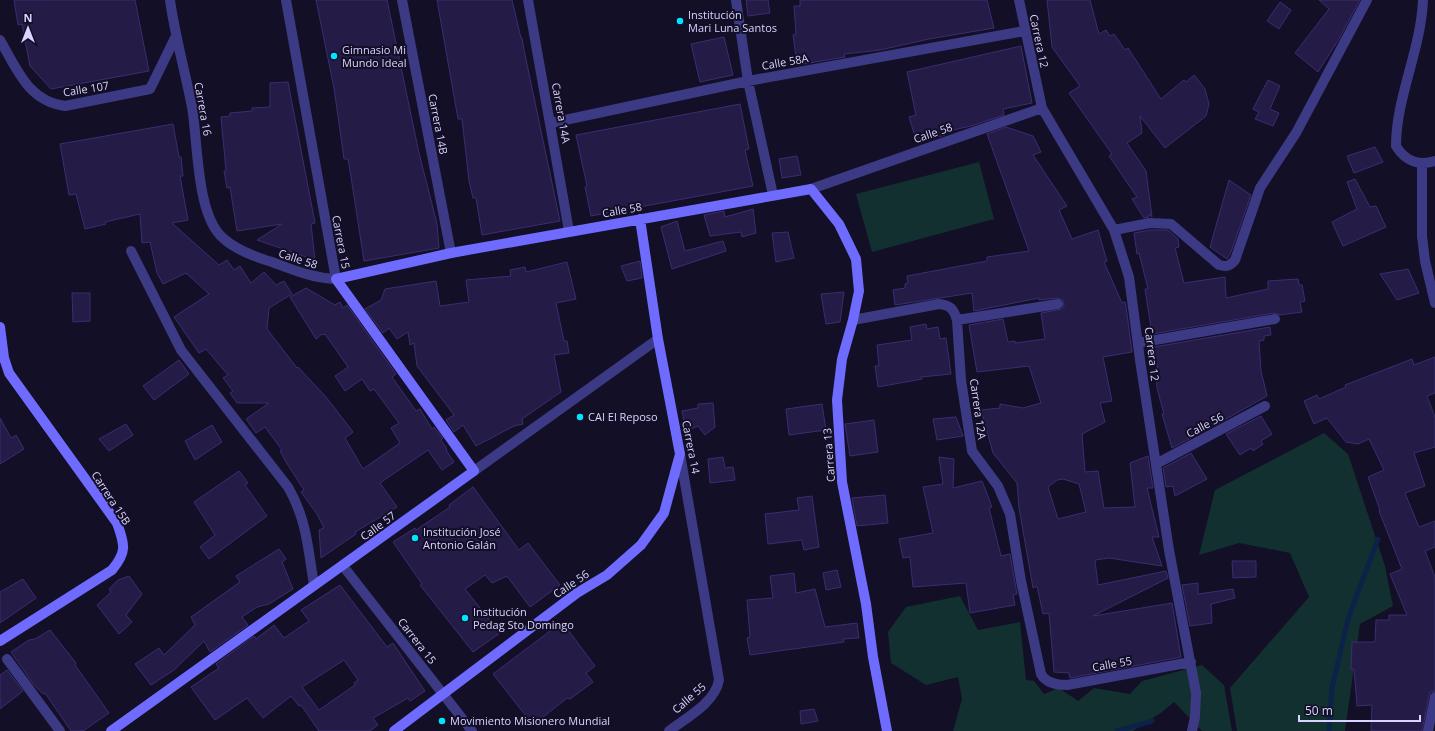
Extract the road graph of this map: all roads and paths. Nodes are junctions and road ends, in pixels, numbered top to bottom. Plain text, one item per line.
1 (170, 0) edge
2 (286, 0) edge
3 (402, 0) edge
4 (528, 0) edge
5 (736, 0) edge
6 (1019, 0) edge
7 (1366, 0) edge
8 (1423, 0) edge
9 (1024, 32) junction
10 (176, 38) junction
11 (0, 40) edge
12 (748, 81) junction
13 (1042, 108) junction
14 (551, 123) junction
15 (1435, 161) edge
16 (1422, 164) junction
17 (811, 189) junction
18 (773, 195) junction
19 (640, 219) junction
20 (211, 222) joint
21 (1114, 230) junction
22 (569, 231) junction
23 (131, 250) dead end
24 (451, 254) junction
25 (336, 278) junction
26 (1435, 303) edge
27 (1058, 304) dead end
28 (1275, 319) dead end
29 (853, 320) junction
30 (957, 320) junction
31 (0, 327) edge
32 (658, 339) junction
33 (1138, 343) junction
34 (1265, 406) dead end
35 (680, 454) junction
36 (1156, 464) junction
37 (474, 471) junction
38 (343, 566) junction
39 (314, 585) junction
40 (0, 641) edge
41 (7, 659) dead end
42 (1191, 662) junction
43 (1041, 674) joint
44 (719, 680) joint
45 (443, 693) junction
46 (1435, 697) edge
47 (60, 731) edge
48 (111, 731) edge
49 (394, 731) edge
50 (472, 731) edge
51 (668, 731) edge
52 (887, 731) edge
53 (1192, 731) edge
54 (1428, 731) edge

1 - 10 street, Carrera 16
2 - 25 street, Carrera 15
3 - 24 street, Carrera 14B
4 - 14 street, Carrera 14A
5 - 12 street
6 - 9 street, Carrera 12
7 - 21 street
8 - 16 street
9 - 12 street, Calle 58A
9 - 13 street, Carrera 12
10 - 11 street, Calle 107
10 - 20 street, Carrera 16
12 - 14 street, Calle 58A
12 - 18 street
13 - 17 street, Calle 58
13 - 21 street, Carrera 12
14 - 22 street, Carrera 14A
15 - 16 street
16 - 26 street
17 - 18 street, Calle 58
17 - 29 street, Carrera 13
18 - 19 street, Calle 58
19 - 22 street, Calle 58
19 - 32 street, Carrera 14
20 - 25 street, Calle 58
21 - 33 street, Carrera 12
22 - 24 street, Calle 58
23 - 39 street
24 - 25 street, Calle 58
25 - 37 street, Carrera 15
27 - 30 street
28 - 33 street
29 - 30 street
29 - 52 street, Carrera 13
30 - 43 street, Carrera 12A
31 - 40 street, Carrera 15B
32 - 35 street, Carrera 14
32 - 37 street, Calle 57
33 - 36 street, Carrera 12
34 - 36 street, Calle 56
35 - 44 street, Carrera 14
35 - 45 street, Calle 56
36 - 42 street, Carrera 12
37 - 38 street, Calle 57
38 - 39 street, Calle 57
38 - 45 street, Carrera 15
39 - 48 street, Calle 57
41 - 47 street
42 - 43 street, Calle 55
42 - 53 street, Carrera 12
44 - 51 street, Calle 55
45 - 49 street, Calle 56
45 - 50 street, Carrera 15
46 - 54 street

